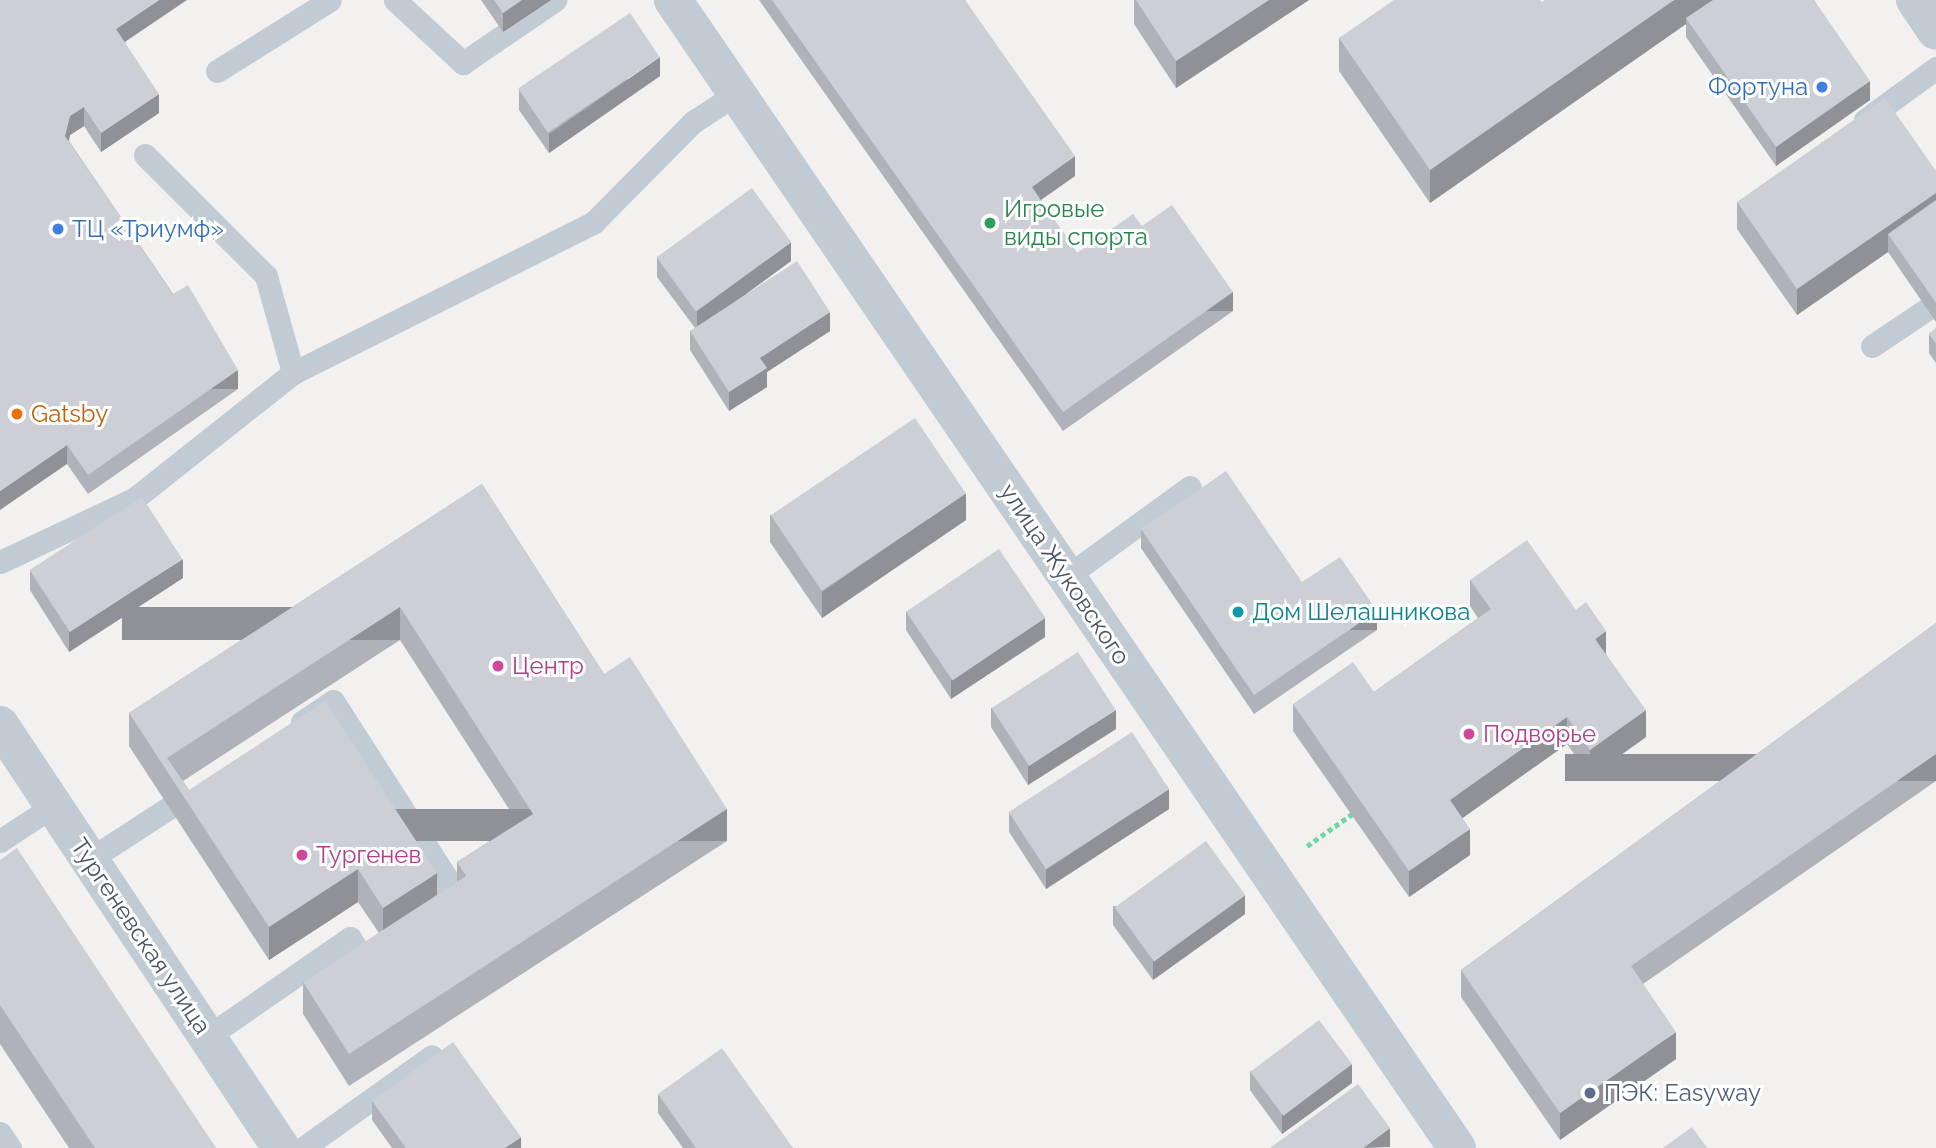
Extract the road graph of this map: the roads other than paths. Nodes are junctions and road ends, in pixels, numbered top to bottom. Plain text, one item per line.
1 (330, 0) edge
2 (395, 0) edge
3 (555, 0) edge
4 (673, 0) edge
5 (1915, 0) edge
6 (1936, 31) edge
7 (1936, 68) edge
8 (217, 71) dead end
9 (736, 94) junction
10 (1844, 135) edge
11 (145, 155) dead end
12 (1927, 309) edge
13 (1872, 346) dead end
14 (293, 373) junction
15 (1190, 487) dead end
16 (0, 562) edge
17 (1066, 577) junction
18 (0, 725) edge
19 (276, 738) edge
20 (177, 802) edge
21 (53, 806) junction
22 (0, 841) edge
23 (90, 859) junction
24 (421, 926) edge
25 (399, 941) edge
26 (207, 1037) junction
27 (432, 1056) edge
28 (0, 1133) edge
29 (10, 1148) edge
30 (281, 1148) edge
31 (303, 1148) edge
32 (1457, 1148) edge

1 - 8 lane
2 - 3 lane
4 - 9 street, улица Жуковского
5 - 6 street
7 - 10 lane
9 - 14 lane
9 - 17 street, улица Жуковского
11 - 14 lane
12 - 13 lane
14 - 16 lane
15 - 17 lane
17 - 32 street, улица Жуковского
18 - 21 street, Тургеневская улица
19 - 24 lane
20 - 23 lane
21 - 22 lane
21 - 23 street, Тургеневская улица
23 - 26 street, Тургеневская улица
25 - 26 lane
26 - 30 street, Тургеневская улица
27 - 31 lane
28 - 29 lane

